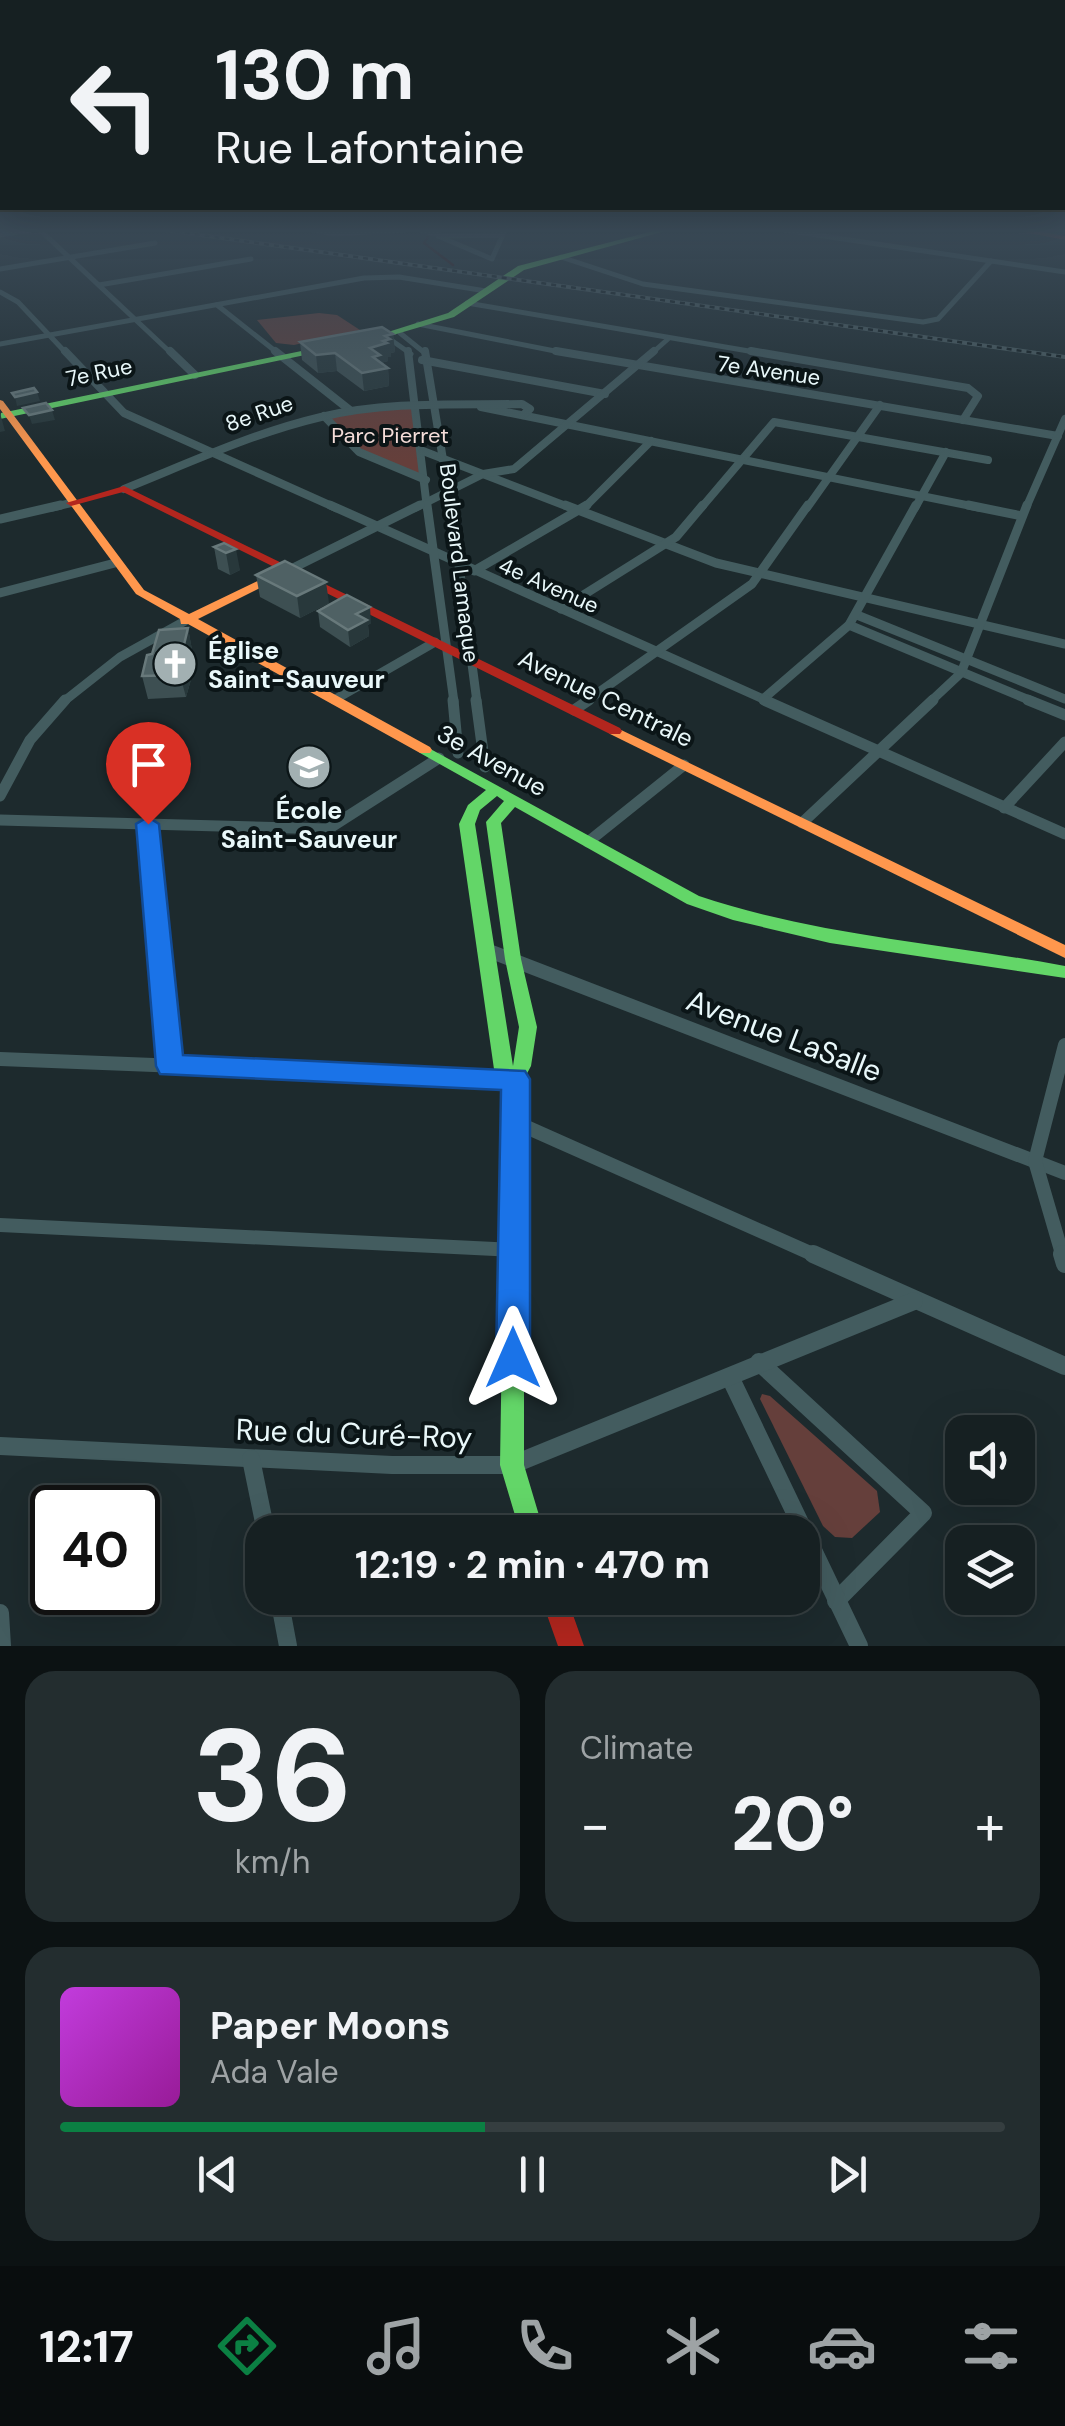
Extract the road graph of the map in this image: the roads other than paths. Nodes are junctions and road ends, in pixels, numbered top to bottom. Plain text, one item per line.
1 (23, 307) edge
2 (123, 307) edge
3 (207, 307) edge
4 (219, 307) edge
5 (461, 307) edge
6 (484, 307) edge
7 (812, 307) edge
8 (948, 307) edge
9 (137, 319) junction
10 (421, 324) junction
11 (392, 334) junction
12 (51, 335) junction
13 (668, 338) junction
14 (354, 342) edge
15 (0, 344) edge
16 (336, 346) edge
17 (284, 357) junction
18 (412, 360) junction
19 (426, 360) junction
20 (638, 366) junction
21 (195, 376) junction
22 (104, 394) junction
23 (605, 394) junction
24 (880, 405) junction
25 (416, 406) junction
26 (434, 406) junction
27 (3, 411) edge
28 (351, 411) junction
29 (324, 416) junction
30 (1065, 419) edge
31 (963, 420) junction
32 (568, 424) junction
33 (857, 436) junction
34 (1058, 436) junction
35 (651, 442) junction
36 (424, 451) junction
37 (946, 452) junction
38 (213, 453) junction
39 (440, 458) junction
40 (741, 460) junction
41 (988, 460) dead end
42 (484, 474) junction
43 (828, 477) junction
44 (426, 480) junction
45 (124, 489) junction
46 (449, 491) junction
47 (920, 495) junction
48 (70, 502) junction
49 (426, 502) junction
50 (580, 512) junction
51 (1022, 516) junction
52 (0, 519) edge
53 (376, 527) junction
54 (665, 543) junction
55 (436, 554) junction
56 (115, 563) junction
57 (457, 563) junction
58 (289, 570) junction
59 (474, 570) junction
60 (762, 573) junction
61 (0, 594) edge
62 (865, 596) junction
63 (561, 609) junction
64 (857, 615) junction
65 (186, 621) junction
66 (980, 623) junction
67 (849, 626) junction
68 (1065, 644) edge
69 (442, 645) junction
70 (657, 652) junction
71 (965, 658) junction
72 (472, 660) junction
73 (961, 673) junction
74 (763, 699) junction
75 (1065, 699) edge
76 (334, 700) junction
77 (574, 710) junction
78 (1065, 715) edge
79 (482, 741) junction
80 (1065, 742) edge
81 (879, 752) junction
82 (439, 758) junction
83 (684, 764) junction
84 (486, 767) dead end
85 (496, 790) junction
86 (0, 796) edge
87 (514, 800) junction
88 (1004, 808) junction
89 (0, 820) edge
90 (802, 823) junction
91 (148, 824) junction
92 (1065, 834) edge
93 (588, 842) junction
94 (484, 949) junction
95 (1065, 952) edge
96 (513, 960) junction
97 (1065, 972) edge
98 (1065, 1045) edge
99 (0, 1060) edge
100 (170, 1066) junction
101 (516, 1079) junction
102 (515, 1122) junction
103 (1035, 1161) junction
104 (1065, 1173) edge
105 (0, 1224) edge
106 (514, 1250) junction
107 (1065, 1264) edge
108 (914, 1300) junction
109 (759, 1362) junction
110 (1065, 1366) edge
111 (730, 1377) junction
112 (0, 1446) edge
113 (251, 1459) junction
114 (512, 1465) junction
115 (263, 1515) edge
116 (527, 1515) edge
117 (836, 1602) junction
118 (0, 1614) edge
119 (282, 1615) edge
120 (560, 1615) edge
121 (2, 1646) edge
122 (288, 1646) edge
123 (571, 1646) edge
124 (858, 1646) edge

1 - 12 street, 4e Avenue
2 - 9 street
3 - 9 street
4 - 17 street
5 - 10 main road
6 - 13 street
7 - 8 street
9 - 12 street
9 - 21 street
10 - 11 main road
10 - 20 street, 7e Avenue
11 - 14 main road
11 - 18 street
11 - 19 street
12 - 15 street
12 - 22 street, 4e Avenue
13 - 20 street
13 - 31 street
16 - 17 main road, 7e Rue
17 - 21 main road, 7e Rue
17 - 28 street
18 - 19 street
18 - 25 street, Boulevard Lamaque
19 - 23 street
19 - 26 street, Boulevard Lamaque
20 - 23 street
20 - 24 street, 7e Avenue
21 - 22 main road, 7e Rue
22 - 27 main road, 7e Rue
22 - 38 street, 4e Avenue
23 - 32 street
24 - 31 street, 7e Avenue
24 - 33 street
25 - 26 street, 8e Rue
25 - 28 street, 8e Rue
25 - 36 street, Boulevard Lamaque
26 - 32 street, 8e Rue
26 - 39 street, Boulevard Lamaque
27 - 48 main road, 3e Avenue
28 - 29 street, 8e Rue
29 - 38 street, 8e Rue
29 - 44 street
30 - 34 street
31 - 34 street, 7e Avenue
32 - 35 street, 8e Rue
32 - 42 street
33 - 37 street
33 - 40 street
33 - 43 street
34 - 51 street
35 - 40 street, 8e Rue
35 - 50 street
36 - 39 street
36 - 44 street, Boulevard Lamaque
37 - 41 street
37 - 47 street
38 - 45 street, 8e Rue
38 - 53 street, 4e Avenue
39 - 42 street
39 - 46 street, Boulevard Lamaque
40 - 43 street, 8e Rue
40 - 54 street
42 - 46 street
42 - 50 street
43 - 47 street, 8e Rue
43 - 60 street
44 - 49 street, Boulevard Lamaque
45 - 48 main road, 8e Rue
45 - 58 main road, Avenue Centrale
46 - 49 street
46 - 57 street, Boulevard Lamaque
47 - 51 street, 8e Rue
47 - 62 street
48 - 52 street, 8e Rue
48 - 56 main road, 3e Avenue
49 - 53 street
49 - 55 street, Boulevard Lamaque
50 - 54 street
50 - 59 street
51 - 66 street
53 - 55 street, 4e Avenue
53 - 58 street
54 - 60 street
54 - 63 street
55 - 57 street, 4e Avenue
55 - 69 street, Boulevard Lamaque
56 - 61 street
56 - 65 main road, 3e Avenue
57 - 59 street, 4e Avenue
57 - 72 street, Boulevard Lamaque
58 - 65 main road
58 - 69 main road, Avenue Centrale
59 - 63 street, 4e Avenue
60 - 62 street
60 - 70 street
62 - 64 street
62 - 66 street
63 - 70 street, 4e Avenue
64 - 67 street
64 - 71 street
65 - 76 main road, 3e Avenue
65 - 86 street
66 - 68 street
66 - 71 street
67 - 73 street
67 - 74 street
69 - 72 main road, Avenue Centrale
69 - 76 street
69 - 79 street, Boulevard Lamaque
70 - 74 street, 4e Avenue
70 - 77 street
71 - 73 street
71 - 75 street
72 - 77 main road, Avenue Centrale
72 - 79 street, Boulevard Lamaque
73 - 78 street
73 - 81 street
74 - 81 street, 4e Avenue
76 - 82 main road, 3e Avenue
77 - 83 main road, Avenue Centrale
79 - 84 street, Boulevard Lamaque
80 - 88 street
81 - 88 street, 4e Avenue
81 - 90 street
82 - 85 main road, 3e Avenue
82 - 91 street
83 - 90 main road, Avenue Centrale
83 - 93 street
85 - 87 main road, 3e Avenue
85 - 94 main road
87 - 93 main road, 3e Avenue
87 - 96 main road
88 - 92 street, 4e Avenue
89 - 91 street
90 - 95 main road, Avenue Centrale
91 - 100 street
93 - 97 main road, 3e Avenue
94 - 96 street, Avenue LaSalle
94 - 101 main road
96 - 101 main road
96 - 103 street, Avenue LaSalle
98 - 103 street
99 - 100 street
100 - 101 street
101 - 102 main road
102 - 106 main road
102 - 108 street
103 - 104 street, Avenue LaSalle
103 - 107 street
105 - 106 street
106 - 114 main road
108 - 109 street, Rue du Curé-Roy
108 - 110 street
109 - 111 street, Rue du Curé-Roy
109 - 117 street
111 - 114 street, Rue du Curé-Roy
111 - 117 street
112 - 113 street, Rue du Curé-Roy
113 - 114 street, Rue du Curé-Roy
113 - 115 street
114 - 116 main road
117 - 124 street
118 - 121 street
119 - 122 street
120 - 123 main road

